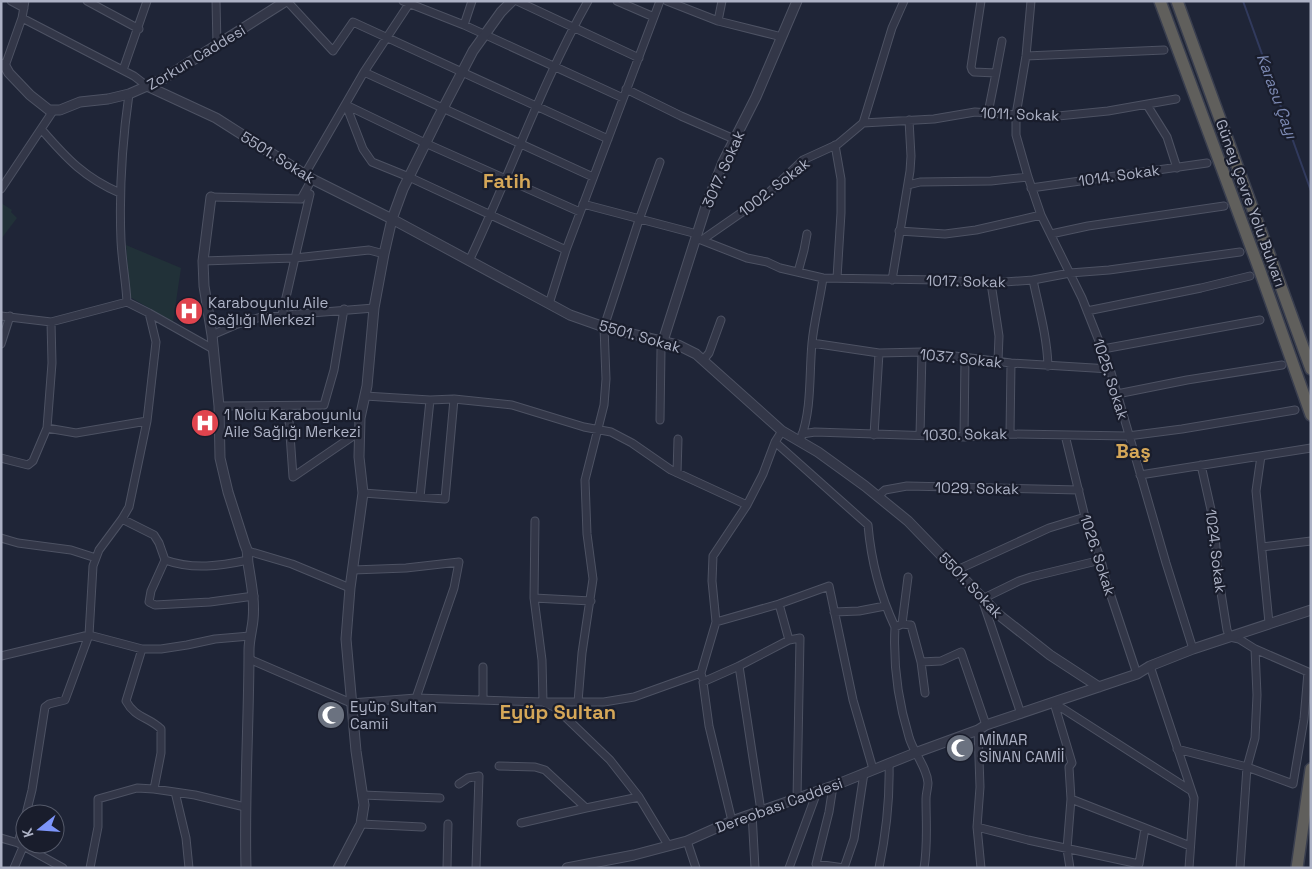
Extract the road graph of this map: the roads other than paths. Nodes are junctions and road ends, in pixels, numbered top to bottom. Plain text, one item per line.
1 (11, 1) edge
2 (87, 1) edge
3 (147, 1) edge
4 (216, 1) edge
5 (287, 1) edge
6 (472, 1) edge
7 (512, 1) edge
8 (517, 1) edge
9 (588, 1) edge
10 (617, 1) edge
11 (660, 1) edge
12 (667, 1) edge
13 (722, 1) edge
14 (797, 1) edge
15 (904, 1) edge
16 (981, 1) edge
17 (1031, 1) edge
18 (1160, 1) edge
19 (1177, 1) edge
20 (406, 2) edge
21 (24, 5) edge
22 (654, 17) junction
23 (22, 18) junction
24 (718, 21) junction
25 (464, 25) junction
26 (574, 27) junction
27 (139, 29) junction
28 (484, 35) junction
29 (782, 37) junction
30 (386, 38) junction
31 (1002, 40) dead end
32 (217, 45) junction
33 (1164, 50) dead end
34 (1026, 56) junction
35 (639, 58) junction
36 (3, 65) edge
37 (554, 68) junction
38 (123, 70) junction
39 (364, 72) junction
40 (461, 73) junction
41 (996, 73) junction
42 (147, 86) junction
43 (626, 89) junction
44 (129, 94) junction
45 (623, 98) junction
46 (1176, 99) dead end
47 (1147, 104) junction
48 (346, 105) junction
49 (443, 108) junction
50 (537, 108) junction
51 (53, 111) junction
52 (988, 113) junction
53 (1016, 115) junction
54 (909, 120) junction
55 (863, 123) junction
56 (42, 130) junction
57 (608, 139) junction
58 (734, 139) junction
59 (425, 143) junction
60 (521, 144) junction
61 (835, 145) junction
62 (660, 162) dead end
63 (1206, 164) dead end
64 (1178, 168) junction
65 (1028, 176) junction
66 (308, 177) junction
67 (409, 177) junction
68 (594, 177) junction
69 (506, 179) junction
70 (908, 185) junction
71 (1032, 188) junction
72 (1, 189) edge
73 (305, 192) junction
74 (120, 194) junction
75 (211, 197) joint
76 (583, 204) junction
77 (1224, 206) dead end
78 (580, 212) junction
79 (1041, 215) junction
80 (490, 216) junction
81 (392, 220) junction
82 (639, 220) junction
83 (899, 231) junction
84 (807, 234) dead end
85 (1051, 234) junction
86 (698, 237) junction
87 (566, 250) junction
88 (1240, 252) dead end
89 (384, 254) junction
90 (295, 258) junction
91 (203, 261) junction
92 (469, 261) junction
93 (798, 272) junction
94 (1070, 273) junction
95 (1250, 276) dead end
96 (823, 278) junction
97 (837, 278) junction
98 (892, 280) junction
99 (1033, 280) junction
100 (991, 283) junction
101 (127, 302) junction
102 (548, 304) junction
103 (374, 308) junction
104 (344, 310) junction
105 (1087, 311) junction
106 (149, 313) junction
107 (282, 315) junction
108 (1, 316) edge
109 (10, 316) junction
110 (721, 320) dead end
111 (1260, 320) dead end
112 (52, 322) junction
113 (604, 327) junction
114 (212, 335) junction
115 (663, 341) junction
116 (812, 343) junction
117 (1, 344) edge
118 (1103, 349) junction
119 (213, 350) junction
120 (922, 352) junction
121 (879, 353) junction
122 (965, 358) junction
123 (704, 359) junction
124 (998, 361) junction
125 (1011, 363) junction
126 (1282, 365) dead end
127 (1048, 366) junction
128 (1110, 369) junction
129 (1311, 369) edge
130 (1117, 394) junction
131 (366, 396) junction
132 (454, 399) junction
133 (430, 400) junction
134 (220, 406) junction
135 (288, 406) junction
136 (1295, 410) dead end
137 (1311, 415) edge
138 (660, 420) dead end
139 (147, 421) junction
140 (47, 428) junction
141 (598, 430) junction
142 (782, 431) junction
143 (359, 432) junction
144 (1010, 434) junction
145 (1065, 434) junction
146 (874, 435) junction
147 (920, 435) junction
148 (1128, 436) junction
149 (964, 437) junction
150 (801, 438) junction
151 (678, 439) dead end
152 (775, 442) junction
153 (1311, 448) edge
154 (1261, 456) junction
155 (1, 458) edge
156 (1200, 464) junction
157 (677, 473) junction
158 (1140, 475) junction
159 (1078, 490) junction
160 (363, 492) junction
161 (878, 496) junction
162 (420, 497) junction
163 (747, 505) junction
164 (1085, 517) junction
165 (122, 519) junction
166 (535, 521) dead end
167 (1, 538) edge
168 (1311, 541) edge
169 (1262, 548) junction
170 (248, 556) junction
171 (96, 558) junction
172 (165, 560) junction
173 (1101, 560) junction
174 (353, 570) junction
175 (957, 570) junction
176 (908, 577) dead end
177 (350, 588) junction
178 (254, 596) junction
179 (534, 598) junction
180 (982, 599) junction
181 (590, 601) junction
182 (779, 604) junction
183 (885, 606) junction
184 (1311, 610) edge
185 (834, 612) junction
186 (716, 622) junction
187 (1269, 623) junction
188 (898, 626) junction
189 (88, 635) junction
190 (250, 636) junction
191 (1230, 636) junction
192 (789, 640) junction
193 (142, 649) junction
194 (1193, 649) junction
195 (1255, 649) junction
196 (1, 656) edge
197 (250, 659) junction
198 (921, 662) junction
199 (739, 666) junction
200 (1150, 666) junction
201 (483, 667) dead end
202 (701, 673) junction
203 (1137, 674) junction
204 (703, 682) junction
205 (1099, 687) junction
206 (925, 693) dead end
207 (416, 698) junction
208 (483, 700) junction
209 (543, 702) junction
210 (578, 702) junction
211 (351, 703) junction
212 (1054, 703) junction
213 (1021, 714) junction
214 (982, 727) junction
215 (1177, 749) junction
216 (915, 753) junction
217 (889, 763) junction
218 (499, 766) dead end
219 (1247, 767) junction
220 (873, 769) junction
221 (1311, 769) edge
222 (864, 773) junction
223 (459, 784) dead end
224 (833, 786) junction
225 (154, 789) junction
226 (1190, 790) junction
227 (175, 792) junction
228 (817, 792) junction
229 (362, 795) junction
230 (638, 797) junction
231 (440, 798) dead end
232 (797, 799) junction
233 (1071, 799) junction
234 (28, 804) edge
235 (244, 808) junction
236 (586, 808) junction
237 (757, 812) junction
238 (732, 821) junction
239 (521, 823) dead end
240 (361, 824) junction
241 (448, 824) dead end
242 (422, 827) dead end
243 (977, 827) junction
244 (1145, 828) junction
245 (1, 838) edge
246 (687, 841) junction
247 (15, 843) edge
248 (668, 845) junction
249 (1190, 846) junction
250 (1067, 849) junction
251 (18, 854) edge
252 (36, 854) edge
253 (616, 863) edge
254 (14, 868) edge
255 (62, 868) edge
256 (90, 868) edge
257 (189, 868) edge
258 (246, 868) edge
259 (338, 868) edge
260 (447, 868) edge
261 (476, 868) edge
262 (567, 868) edge
263 (696, 868) edge
264 (755, 868) edge
265 (789, 868) edge
266 (844, 868) edge
267 (878, 868) edge
268 (924, 868) edge
269 (981, 868) edge
270 (1070, 868) edge
271 (1189, 868) edge
272 (1240, 868) edge
273 (1297, 868) edge

1 - 21 street
2 - 27 street
3 - 27 street
4 - 32 street
5 - 30 street
5 - 32 street, Zorkun Caddesi
6 - 25 street
7 - 28 street
8 - 26 street
9 - 26 street
10 - 22 street
11 - 22 street
12 - 24 street
13 - 24 street
14 - 29 street, 3017. Sokak
15 - 55 street
16 - 41 street
17 - 34 street, 1025. Sokak
18 - 137 highway, Güney Çevre Yolu Bulvarı
19 - 129 highway, Güney Çevre Yolu Bulvarı
20 - 25 street
20 - 30 street
21 - 23 street
22 - 35 street
23 - 36 street
23 - 38 street
24 - 29 street
25 - 28 street
26 - 35 street
26 - 37 street
27 - 38 street
28 - 37 street
28 - 40 street
29 - 58 street, 3017. Sokak
30 - 39 street
30 - 40 street
31 - 41 street
32 - 42 street, Zorkun Caddesi
33 - 34 street
34 - 53 street, 1025. Sokak
35 - 43 street
36 - 51 street
37 - 45 street
37 - 50 street
38 - 42 street
39 - 48 street
39 - 49 street
40 - 49 street
40 - 50 street
41 - 52 street
42 - 44 street, Zorkun Caddesi
42 - 66 street, 5501. Sokak
43 - 45 street
43 - 58 street
44 - 51 street, Zorkun Caddesi
44 - 74 street
45 - 57 street
46 - 47 street, 1011. Sokak
47 - 53 street, 1011. Sokak
47 - 64 street
48 - 59 street
48 - 66 street
48 - 67 street
49 - 59 street
49 - 60 street
50 - 57 street
50 - 60 street
51 - 56 street
52 - 53 street, 1011. Sokak
52 - 54 street, 1011. Sokak
53 - 65 street, 1025. Sokak
54 - 55 street, 1011. Sokak
54 - 70 street
55 - 61 street, 1002. Sokak
56 - 72 street
56 - 74 street
57 - 68 street
58 - 86 street, 3017. Sokak
59 - 67 street
59 - 69 street
60 - 68 street
60 - 69 street
61 - 86 street, 1002. Sokak
61 - 97 street
62 - 82 street
63 - 64 street, 1014. Sokak
64 - 71 street, 1014. Sokak
65 - 70 street
65 - 71 street, 1025. Sokak
66 - 73 street
66 - 81 street, 5501. Sokak
67 - 80 street
67 - 81 street
68 - 76 street
69 - 78 street
69 - 80 street
70 - 83 street
71 - 79 street, 1025. Sokak
73 - 75 street
73 - 90 street
74 - 101 street
75 - 91 street
76 - 78 street
76 - 82 street, 1017. Sokak
77 - 85 street
78 - 87 street
79 - 83 street
79 - 85 street, 1025. Sokak
80 - 87 street
80 - 92 street
81 - 89 street
81 - 92 street, 5501. Sokak
82 - 86 street, 1017. Sokak
82 - 113 street
83 - 98 street
84 - 93 street
85 - 94 street, 1025. Sokak
86 - 93 street, 1017. Sokak
86 - 115 street, 3017. Sokak
87 - 102 street
88 - 94 street, 1017. Sokak
89 - 90 street
89 - 103 street
90 - 91 street
90 - 107 street
91 - 114 street
92 - 102 street, 5501. Sokak
93 - 96 street, 1017. Sokak
94 - 99 street, 1017. Sokak
94 - 105 street, 1025. Sokak
95 - 105 street
96 - 97 street, 1017. Sokak
96 - 116 street
97 - 98 street, 1017. Sokak
98 - 100 street, 1017. Sokak
99 - 100 street, 1017. Sokak
99 - 127 street
100 - 124 street
101 - 106 street
101 - 112 street
102 - 113 street, 5501. Sokak
103 - 104 street
103 - 131 street
104 - 107 street
104 - 135 street
105 - 118 street, 1025. Sokak
106 - 119 street
106 - 139 street
107 - 114 street
108 - 109 street
109 - 112 street
109 - 117 street
110 - 123 street
111 - 118 street
112 - 140 street
113 - 115 street, 5501. Sokak
113 - 141 street
114 - 119 street
115 - 123 street, 5501. Sokak
115 - 138 street
116 - 121 street, 1037. Sokak
116 - 150 street
118 - 128 street, 1025. Sokak
119 - 134 street
120 - 121 street, 1037. Sokak
120 - 122 street, 1037. Sokak
120 - 147 street
121 - 146 street
122 - 124 street, 1037. Sokak
122 - 149 street
123 - 142 street, 5501. Sokak
124 - 125 street, 1037. Sokak
125 - 127 street, 1037. Sokak
125 - 144 street
126 - 130 street
127 - 128 street, 1037. Sokak
128 - 130 street, 1025. Sokak
130 - 148 street, 1025. Sokak
131 - 133 street
131 - 143 street
132 - 133 street
132 - 141 street
132 - 162 street
133 - 162 street
134 - 135 street
134 - 170 street
135 - 143 street
136 - 148 street, 1030. Sokak
139 - 140 street
139 - 165 street
140 - 155 street
141 - 157 street
141 - 181 street
142 - 150 street, 5501. Sokak
142 - 152 street
143 - 160 street
144 - 145 street, 1030. Sokak
144 - 149 street, 1030. Sokak
145 - 148 street, 1030. Sokak
145 - 159 street, 1026. Sokak
146 - 147 street, 1030. Sokak
146 - 150 street, 1030. Sokak
147 - 149 street, 1030. Sokak
148 - 158 street, 1025. Sokak
150 - 161 street, 5501. Sokak
151 - 157 street
152 - 163 street
152 - 183 street
153 - 154 street
154 - 156 street
154 - 169 street
156 - 158 street
156 - 191 street, 1024. Sokak
157 - 163 street
158 - 194 street, 1025. Sokak
159 - 161 street, 1029. Sokak
159 - 164 street, 1026. Sokak
160 - 162 street
160 - 174 street
161 - 175 street, 5501. Sokak
163 - 186 street
164 - 173 street, 1026. Sokak
164 - 175 street
165 - 171 street
165 - 172 street
166 - 179 street
167 - 171 street
168 - 169 street
169 - 187 street
170 - 172 street
170 - 177 street
170 - 178 street
171 - 189 street
172 - 178 street
173 - 180 street
173 - 203 street, 1026. Sokak
174 - 177 street
174 - 207 street
175 - 180 street, 5501. Sokak
176 - 188 street
177 - 211 street
178 - 190 street
179 - 181 street
179 - 209 street
180 - 205 street, 5501. Sokak
180 - 213 street
181 - 210 street
182 - 185 street
182 - 186 street
182 - 192 street
183 - 185 street
183 - 188 street
184 - 187 street, Dereobası Caddesi
185 - 220 street
186 - 202 street
187 - 191 street, Dereobası Caddesi
188 - 198 street
188 - 216 street
189 - 193 street
189 - 196 street
189 - 234 street
190 - 193 street
190 - 197 street
191 - 194 street, Dereobası Caddesi
191 - 195 street
192 - 199 street
192 - 232 street
193 - 225 street
194 - 200 street, Dereobası Caddesi
195 - 219 street
195 - 219 street
197 - 211 street
197 - 235 street
198 - 206 street
198 - 214 street
199 - 204 street
199 - 237 street
200 - 203 street, Dereobası Caddesi
200 - 215 street
201 - 208 street
202 - 204 street
202 - 210 street
203 - 205 street, Dereobası Caddesi
204 - 238 street
205 - 212 street, Dereobası Caddesi
207 - 208 street
207 - 211 street
208 - 209 street
209 - 210 street
209 - 230 street
211 - 229 street
212 - 213 street, Dereobası Caddesi
212 - 226 street
212 - 233 street
213 - 214 street, Dereobası Caddesi
214 - 216 street, Dereobası Caddesi
214 - 243 street
215 - 219 street
215 - 226 street
216 - 217 street, Dereobası Caddesi
216 - 268 street
217 - 220 street, Dereobası Caddesi
217 - 267 street
218 - 236 street
219 - 272 street
220 - 222 street, Dereobası Caddesi
221 - 273 highway
222 - 224 street, Dereobası Caddesi
222 - 266 street
223 - 261 street
224 - 228 street, Dereobası Caddesi
224 - 266 street
225 - 227 street
225 - 256 street
226 - 249 street
227 - 235 street
227 - 257 street
228 - 232 street, Dereobası Caddesi
228 - 265 street
229 - 231 street
229 - 240 street
230 - 236 street
230 - 248 street
232 - 237 street, Dereobası Caddesi
233 - 244 street
233 - 250 street
235 - 258 street
236 - 239 street
237 - 238 street, Dereobası Caddesi
237 - 264 street
238 - 246 street, Dereobası Caddesi
240 - 242 street
240 - 259 street
241 - 260 street
243 - 250 street
243 - 269 street
244 - 249 street
244 - 250 street
245 - 247 street
246 - 248 street, Dereobası Caddesi
246 - 263 street
248 - 253 street, Dereobası Caddesi
249 - 271 street
250 - 270 street
251 - 254 street
252 - 255 street
253 - 262 street, Dereobası Caddesi

